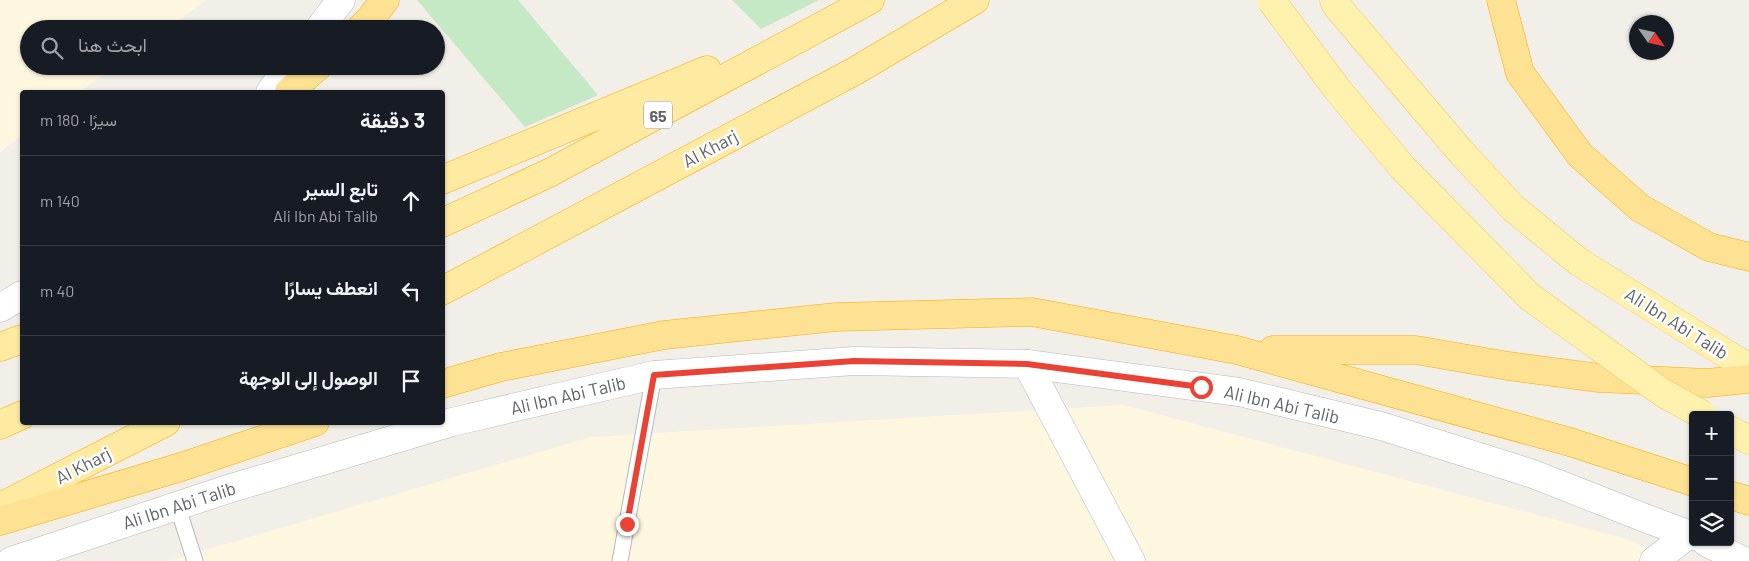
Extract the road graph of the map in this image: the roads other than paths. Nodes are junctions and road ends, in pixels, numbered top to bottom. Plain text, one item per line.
1 (341, 0) edge
2 (385, 0) edge
3 (975, 0) edge
4 (1271, 0) edge
5 (1334, 0) edge
6 (1501, 0) edge
7 (864, 3) edge
8 (326, 20) edge
9 (369, 20) edge
10 (283, 75) edge
11 (308, 75) edge
12 (272, 90) edge
13 (292, 90) edge
14 (445, 179) edge
15 (445, 222) edge
16 (1749, 257) edge
17 (445, 289) edge
18 (20, 296) edge
19 (0, 308) edge
20 (20, 340) edge
21 (0, 347) edge
22 (1236, 350) junction
23 (1027, 364) junction
24 (1749, 368) edge
25 (654, 375) junction
26 (1749, 379) edge
27 (445, 383) edge
28 (1696, 411) edge
29 (20, 416) edge
30 (445, 424) edge
31 (0, 425) edge
32 (160, 425) edge
33 (306, 425) edge
34 (442, 425) edge
35 (1734, 432) edge
36 (1749, 440) edge
37 (1689, 481) edge
38 (1734, 495) edge
39 (1749, 501) edge
40 (177, 506) junction
41 (0, 507) edge
42 (0, 521) edge
43 (1689, 534) edge
44 (1689, 541) edge
45 (1714, 546) edge
46 (11, 561) edge
47 (195, 561) edge
48 (620, 561) edge
49 (1131, 561) edge
50 (1654, 561) edge
51 (1743, 561) edge

1 - 8 street
2 - 9 highway
3 - 17 highway, Al Kharj
4 - 28 main road, bridge
5 - 24 main road, Ali Ibn Abi Talib
6 - 16 highway
7 - 14 highway
7 - 15 highway, 65
10 - 12 street
11 - 13 highway
18 - 19 street
20 - 21 highway
22 - 26 highway
22 - 27 highway
22 - 37 highway
23 - 25 street, Ali Ibn Abi Talib
23 - 43 street, Ali Ibn Abi Talib
23 - 49 street
25 - 30 street, Ali Ibn Abi Talib
25 - 48 lane
29 - 31 highway
32 - 41 highway, Al Kharj
33 - 42 highway
34 - 40 street, Ali Ibn Abi Talib
35 - 36 main road
38 - 39 highway
40 - 46 street, Ali Ibn Abi Talib
40 - 47 lane
44 - 50 street
45 - 51 street, Ali Ibn Abi Talib

